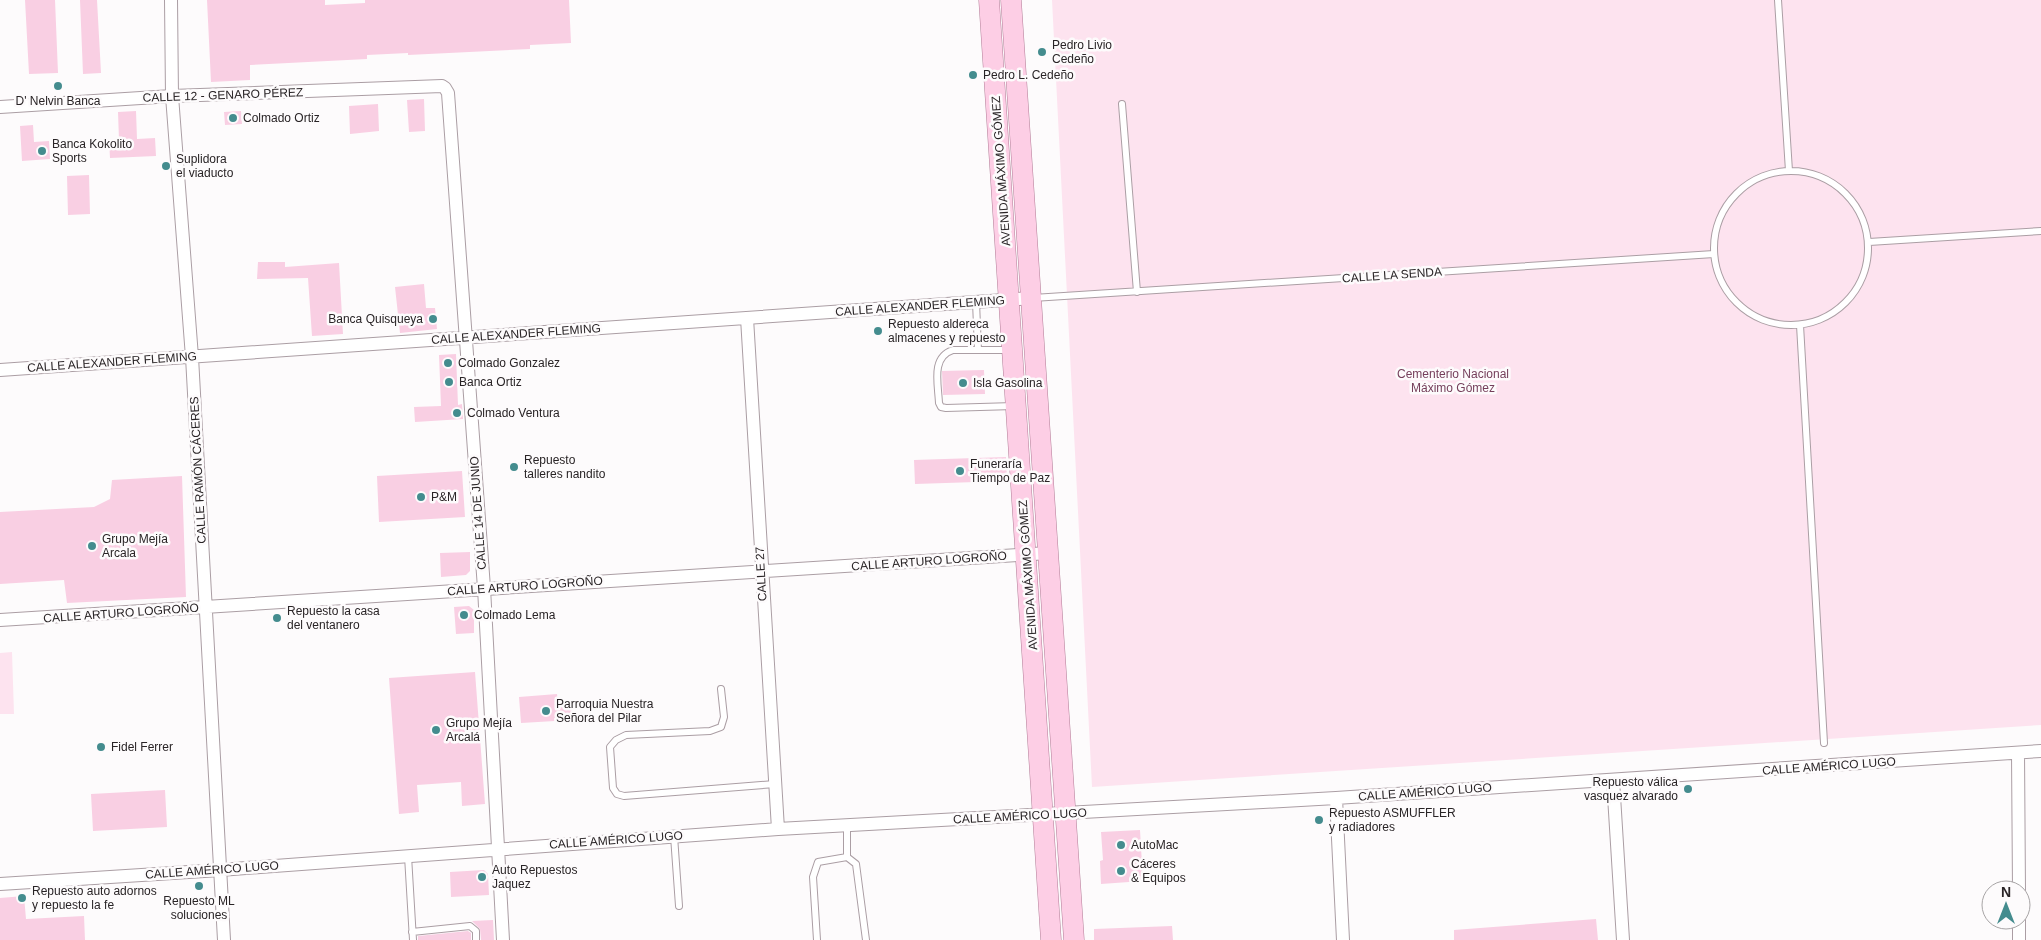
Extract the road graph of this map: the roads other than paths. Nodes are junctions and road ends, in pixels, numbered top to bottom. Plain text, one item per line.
1 (171, 0) edge
2 (989, 0) edge
3 (1011, 0) edge
4 (1778, 0) edge
5 (446, 88) joint
6 (172, 96) junction
7 (1122, 104) dead end
8 (0, 107) edge
9 (1789, 171) junction
10 (2041, 232) edge
11 (1869, 242) junction
12 (1714, 254) junction
13 (1137, 292) junction
14 (1032, 298) junction
15 (1010, 300) junction
16 (976, 302) junction
17 (747, 318) junction
18 (1800, 324) junction
19 (466, 337) junction
20 (978, 350) junction
21 (1013, 350) junction
22 (192, 357) junction
23 (0, 370) edge
24 (1017, 406) junction
25 (1049, 553) junction
26 (1027, 554) junction
27 (761, 572) junction
28 (484, 588) junction
29 (206, 607) junction
30 (0, 620) edge
31 (721, 688) dead end
32 (1824, 743) dead end
33 (2041, 751) edge
34 (2018, 753) junction
35 (1613, 780) junction
36 (775, 784) junction
37 (1336, 798) junction
38 (1065, 813) junction
39 (1043, 814) junction
40 (847, 826) junction
41 (778, 829) junction
42 (674, 836) junction
43 (498, 849) junction
44 (408, 856) junction
45 (847, 857) junction
46 (220, 870) junction
47 (2019, 880) edge
48 (0, 884) edge
49 (679, 906) dead end
50 (412, 932) junction
51 (224, 940) edge
52 (412, 940) edge
53 (476, 940) edge
54 (503, 940) edge
55 (818, 940) edge
56 (866, 940) edge
57 (1051, 940) edge
58 (1074, 940) edge
59 (1343, 940) edge
60 (1623, 940) edge

1 - 6 street, CALLE RAMÓN CÁCERES
2 - 15 main road, AVENIDA MÁXIMO GÓMEZ
3 - 14 main road, AVENIDA MÁXIMO GÓMEZ
4 - 9 lane
5 - 6 street, CALLE 12 - GENARO PÉREZ
5 - 19 street, CALLE 14 DE JUNIO
6 - 8 street, CALLE 12 - GENARO PÉREZ
6 - 22 street, CALLE RAMÓN CÁCERES
7 - 13 lane
9 - 11 lane
9 - 12 lane
10 - 11 lane
11 - 18 lane
12 - 13 lane, CALLE LA SENDA
12 - 18 lane
13 - 14 lane, CALLE LA SENDA
14 - 15 street, CALLE ALEXANDER FLEMING
14 - 25 main road, AVENIDA MÁXIMO GÓMEZ
15 - 16 street, CALLE ALEXANDER FLEMING
15 - 21 main road, AVENIDA MÁXIMO GÓMEZ
16 - 17 street, CALLE ALEXANDER FLEMING
16 - 20 lane
17 - 19 street, CALLE ALEXANDER FLEMING
17 - 27 street, CALLE 27
18 - 32 lane
19 - 22 street, CALLE ALEXANDER FLEMING
19 - 28 street, CALLE 14 DE JUNIO
20 - 21 lane
20 - 24 lane
21 - 24 main road, AVENIDA MÁXIMO GÓMEZ
22 - 23 street, CALLE ALEXANDER FLEMING
22 - 29 street, CALLE RAMÓN CÁCERES
24 - 26 main road, AVENIDA MÁXIMO GÓMEZ
25 - 26 street, CALLE ARTURO LOGROÑO
25 - 38 main road, AVENIDA MÁXIMO GÓMEZ
26 - 27 street, CALLE ARTURO LOGROÑO
26 - 39 main road, AVENIDA MÁXIMO GÓMEZ
27 - 28 street, CALLE ARTURO LOGROÑO
27 - 36 street, CALLE 27
28 - 29 street, CALLE ARTURO LOGROÑO
28 - 43 street, CALLE 14 DE JUNIO
29 - 30 street, CALLE ARTURO LOGROÑO
29 - 46 street, CALLE RAMÓN CÁCERES
31 - 36 lane
33 - 34 street, CALLE AMÉRICO LUGO
34 - 35 street, CALLE AMÉRICO LUGO
34 - 47 street
35 - 37 street, CALLE AMÉRICO LUGO
35 - 60 street
36 - 41 street, CALLE 27
37 - 38 street, CALLE AMÉRICO LUGO
37 - 59 street
38 - 39 street, CALLE AMÉRICO LUGO
38 - 58 main road, AVENIDA MÁXIMO GÓMEZ
39 - 40 street, CALLE AMÉRICO LUGO
39 - 57 main road, AVENIDA MÁXIMO GÓMEZ
40 - 41 street, CALLE AMÉRICO LUGO
40 - 45 lane
41 - 42 street, CALLE AMÉRICO LUGO
42 - 43 street, CALLE AMÉRICO LUGO
42 - 49 lane
43 - 44 street, CALLE AMÉRICO LUGO
43 - 54 street, CALLE 14 DE JUNIO
44 - 46 street, CALLE AMÉRICO LUGO
44 - 50 lane
45 - 55 lane
45 - 56 lane
46 - 48 street, CALLE AMÉRICO LUGO
46 - 51 street, CALLE RAMÓN CÁCERES
50 - 52 lane
50 - 53 lane

